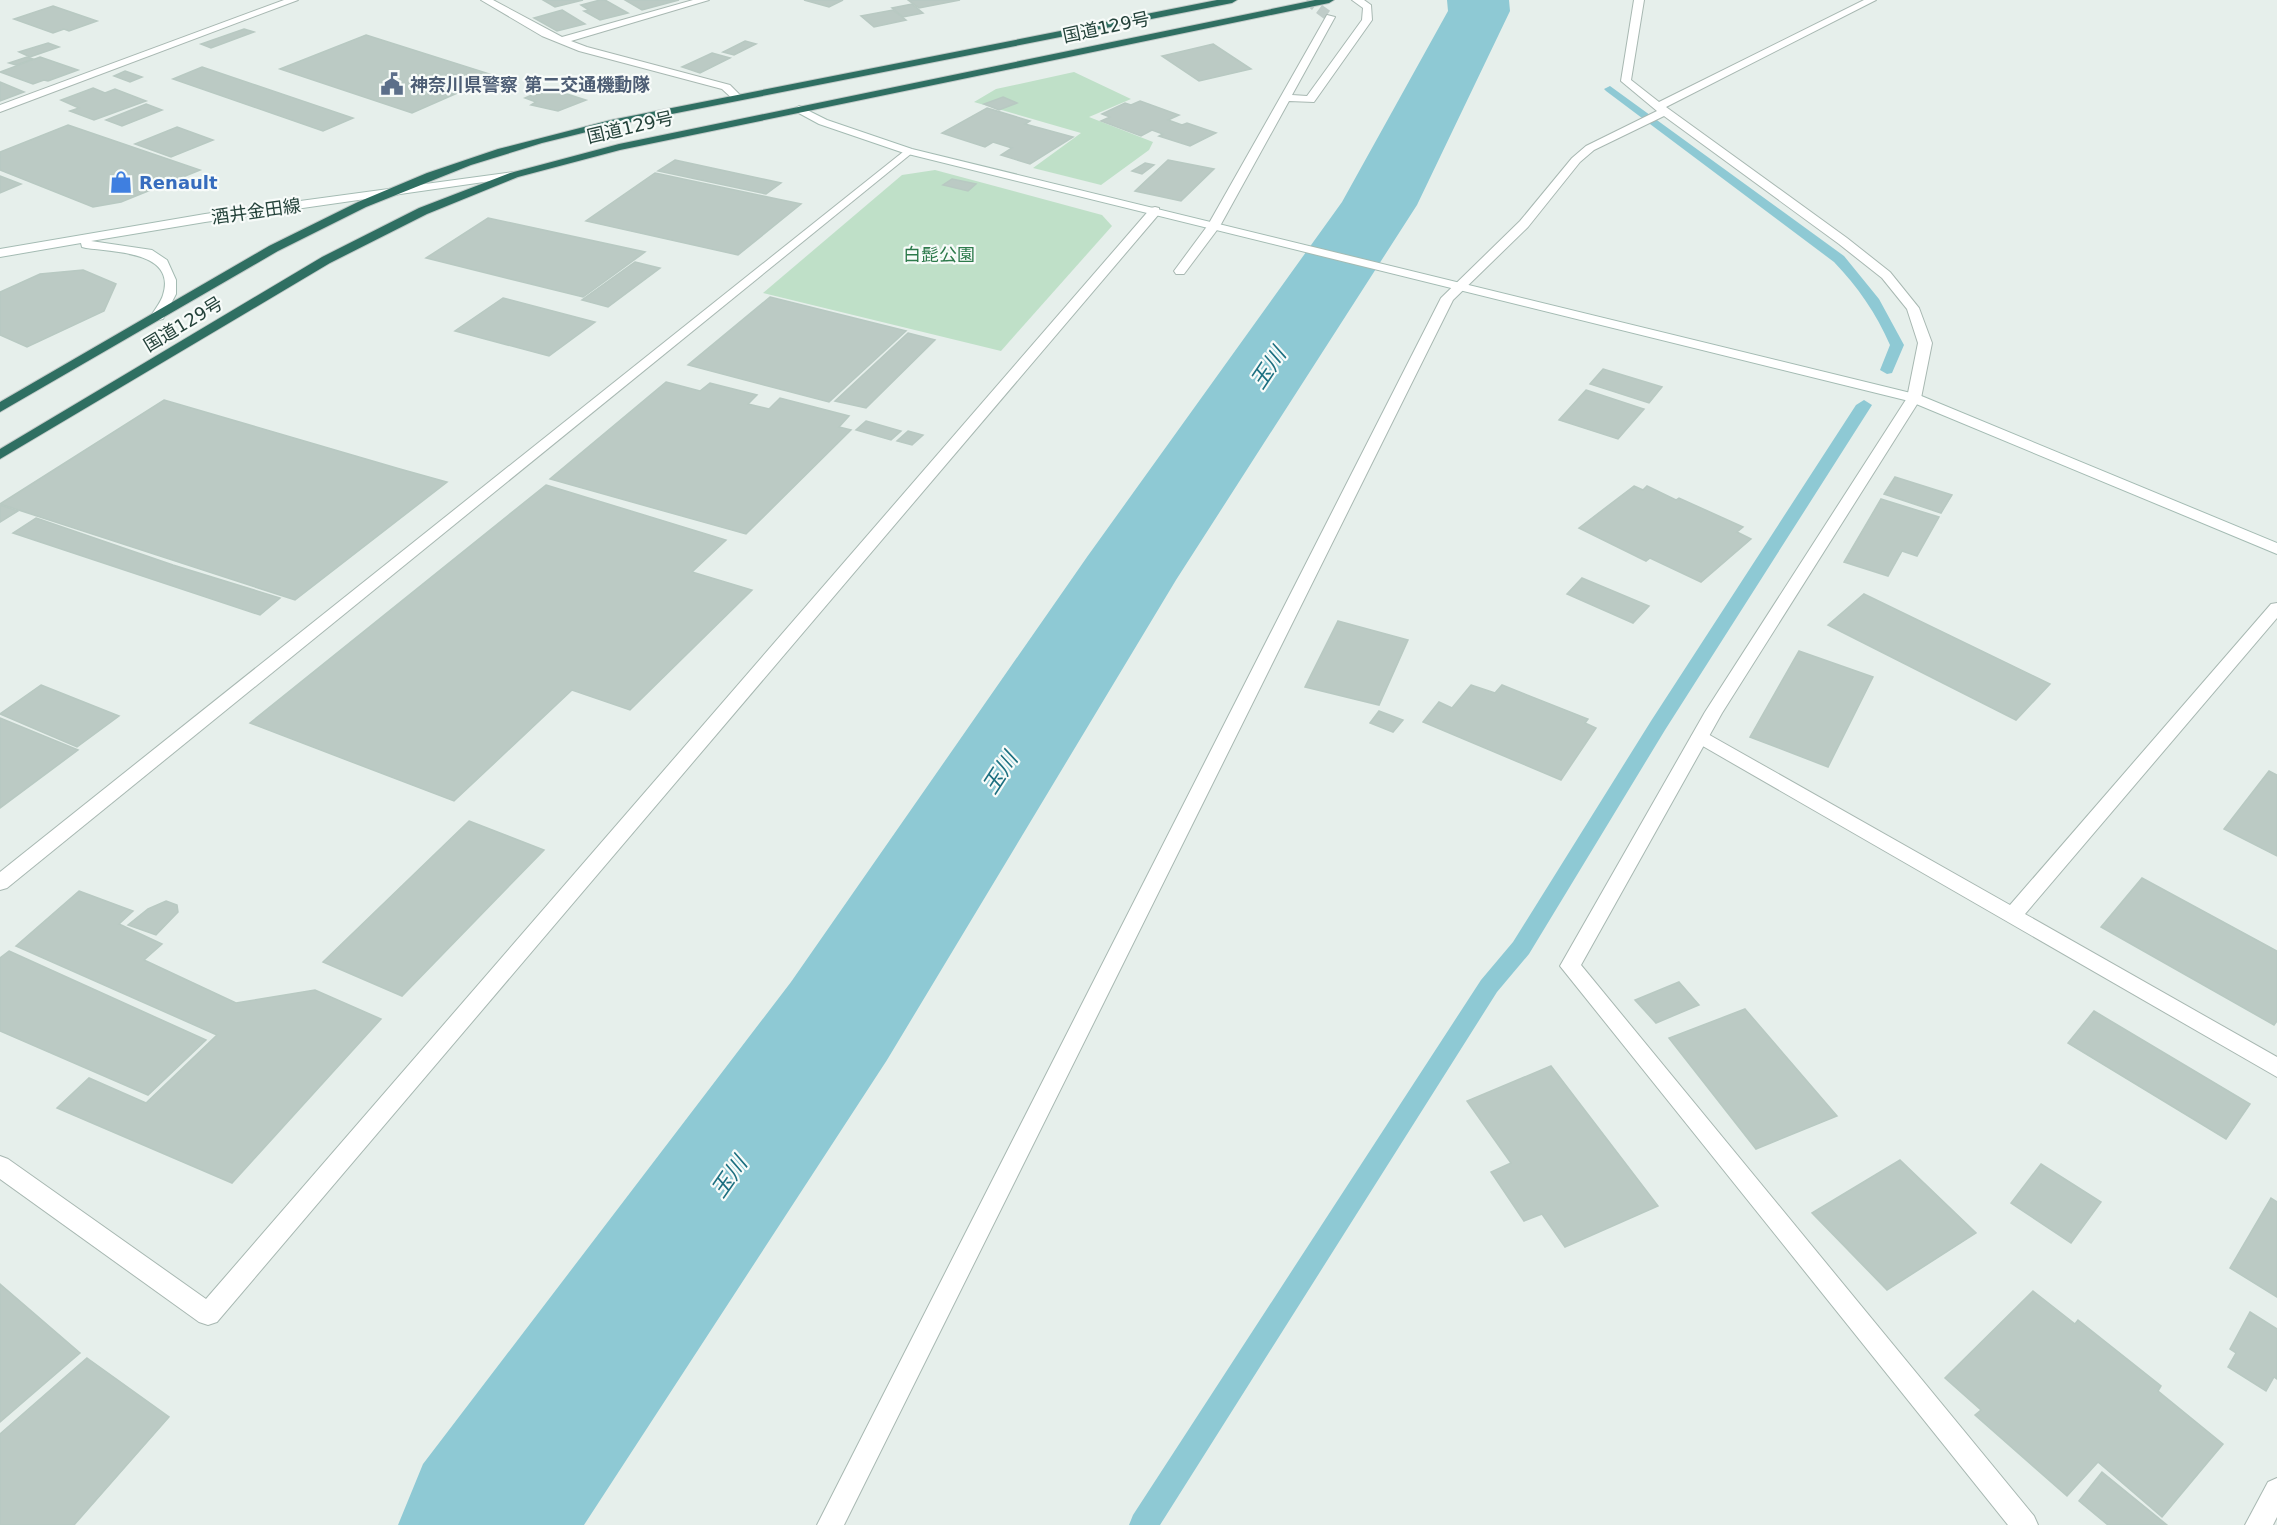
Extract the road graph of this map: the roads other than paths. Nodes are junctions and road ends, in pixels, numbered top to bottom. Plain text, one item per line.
1 (293, 0) edge
2 (486, 0) edge
3 (704, 0) edge
4 (1232, 0) edge
5 (1329, 0) edge
6 (1357, 0) edge
7 (1639, 0) edge
8 (1871, 0) edge
9 (1330, 17) dead end
10 (563, 40) junction
11 (1285, 97) junction
12 (738, 98) junction
13 (0, 109) edge
14 (799, 109) junction
15 (1659, 112) junction
16 (908, 151) junction
17 (514, 175) junction
18 (393, 191) junction
19 (1155, 211) junction
20 (1214, 226) junction
21 (46, 244) junction
22 (0, 253) edge
23 (1180, 271) dead end
24 (1460, 285) junction
25 (158, 316) junction
26 (1914, 398) junction
27 (0, 408) edge
28 (0, 455) edge
29 (2277, 549) edge
30 (2277, 608) edge
31 (1700, 737) junction
32 (0, 883) edge
33 (2012, 916) junction
34 (2277, 1068) edge
35 (0, 1166) edge
36 (2277, 1491) edge
37 (830, 1525) edge
38 (2025, 1525) edge
39 (2258, 1525) edge

1 - 13 street
2 - 10 street
3 - 10 street
4 - 12 highway, 国道129号
5 - 14 highway, 国道129号
6 - 11 street
7 - 15 street
8 - 15 street
9 - 11 street
10 - 12 street
11 - 20 street
12 - 18 highway, 国道129号
14 - 16 street
14 - 17 highway, 国道129号
15 - 24 street
15 - 26 street
16 - 19 street
16 - 32 street
17 - 18 street, 酒井金田線
17 - 28 highway, 国道129号
18 - 21 street, 酒井金田線
18 - 25 highway, 国道129号
19 - 20 street
19 - 35 street
20 - 23 street
20 - 24 street
21 - 22 street, 酒井金田線
21 - 25 street
24 - 26 street
24 - 37 street
25 - 27 highway, 国道129号
26 - 29 street
26 - 31 street
30 - 33 street
31 - 33 street
31 - 38 street
33 - 34 street
36 - 39 street

